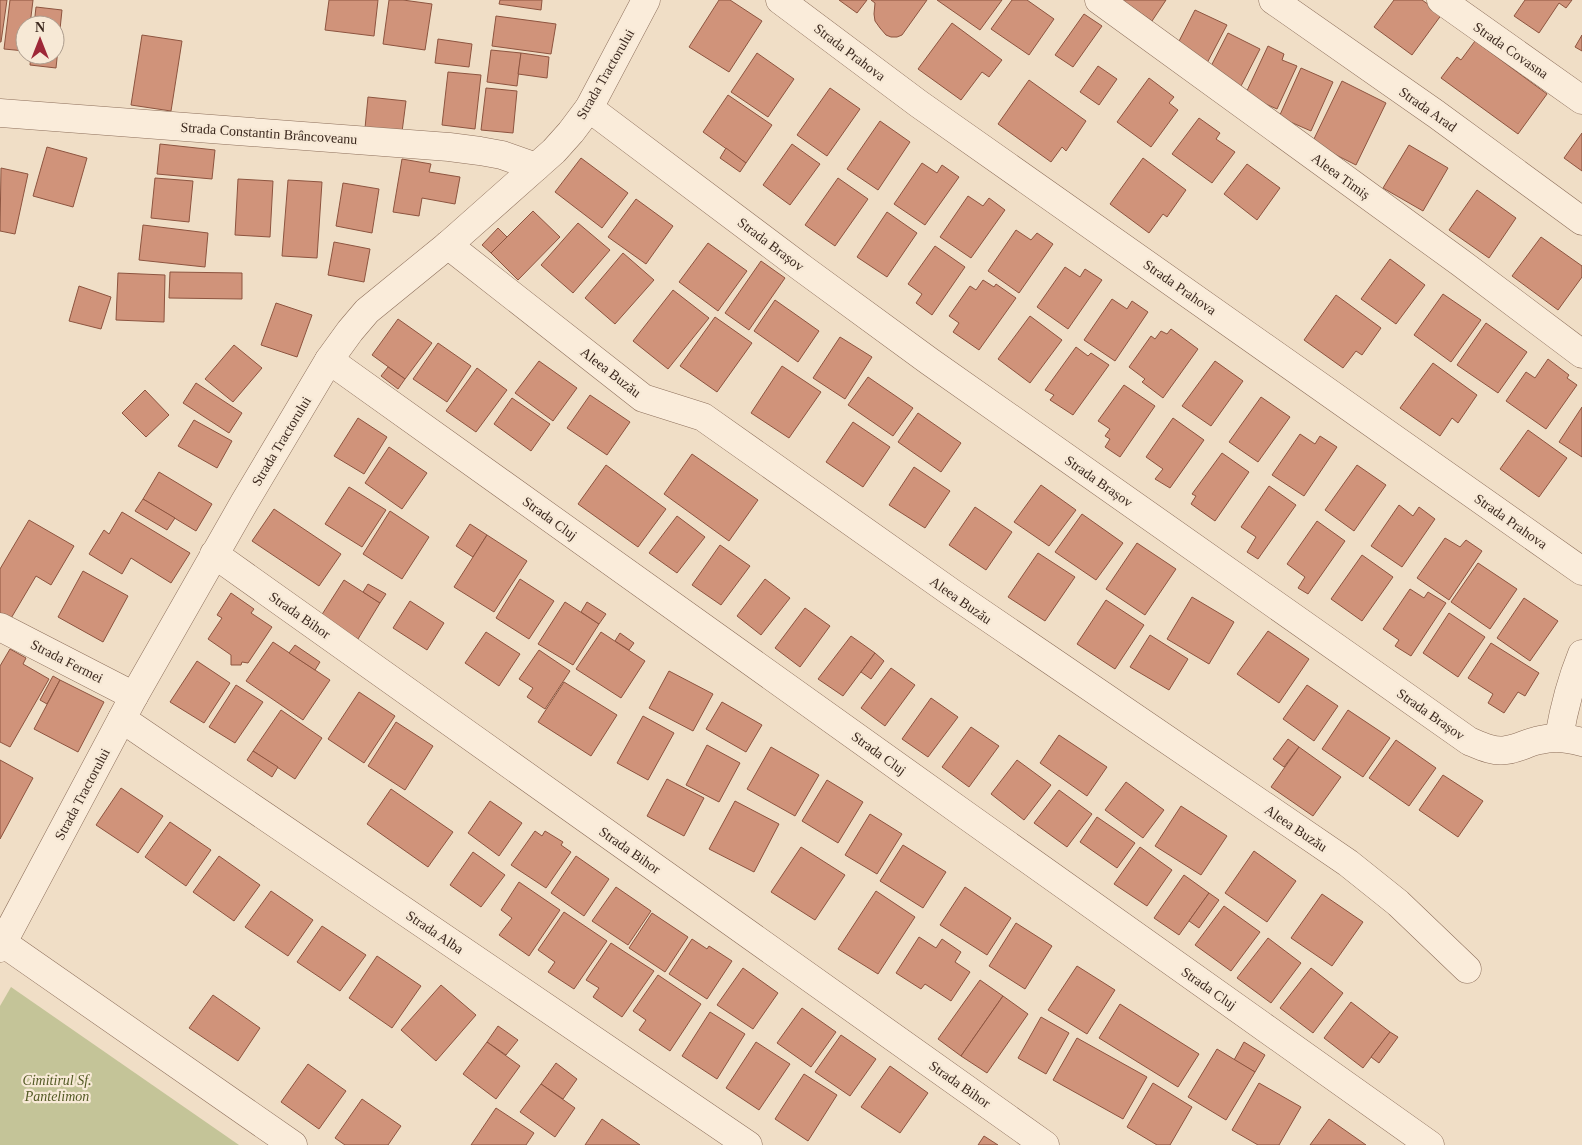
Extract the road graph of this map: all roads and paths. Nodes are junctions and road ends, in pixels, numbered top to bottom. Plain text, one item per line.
1 (646, 0) edge
2 (780, 0) edge
3 (1099, 0) edge
4 (1273, 0) edge
5 (1441, 0) edge
6 (1582, 100) edge
7 (589, 108) junction
8 (0, 113) edge
9 (536, 167) junction
10 (1582, 221) edge
11 (448, 245) junction
12 (1582, 354) edge
13 (329, 360) junction
14 (214, 554) junction
15 (1582, 571) edge
16 (0, 627) edge
17 (1582, 654) edge
18 (128, 707) junction
19 (1570, 739) edge
20 (8, 912) edge
21 (1, 946) edge
22 (1467, 970) dead end
23 (293, 1145) edge
24 (748, 1145) edge
25 (1045, 1145) edge
26 (1430, 1145) edge

1 - 7 street, Strada Tractorului
2 - 15 street, Strada Prahova
3 - 12 street, Aleea Timiș
4 - 10 street, Strada Arad
5 - 6 street, Strada Covasna
7 - 9 street, Strada Tractorului
7 - 19 street, Strada Brașov
8 - 9 street, Strada Constantin Brâncoveanu
9 - 11 street, Strada Tractorului
11 - 13 street, Strada Tractorului
11 - 22 street, Aleea Buzău
13 - 14 street, Strada Tractorului
13 - 26 street, Strada Cluj
14 - 18 street, Strada Tractorului
14 - 25 street, Strada Bihor
16 - 18 street, Strada Fermei
17 - 19 street, Strada Brașov
18 - 20 street, Strada Tractorului
18 - 24 street, Strada Alba
20 - 21 street, Strada Tractorului
21 - 23 street

